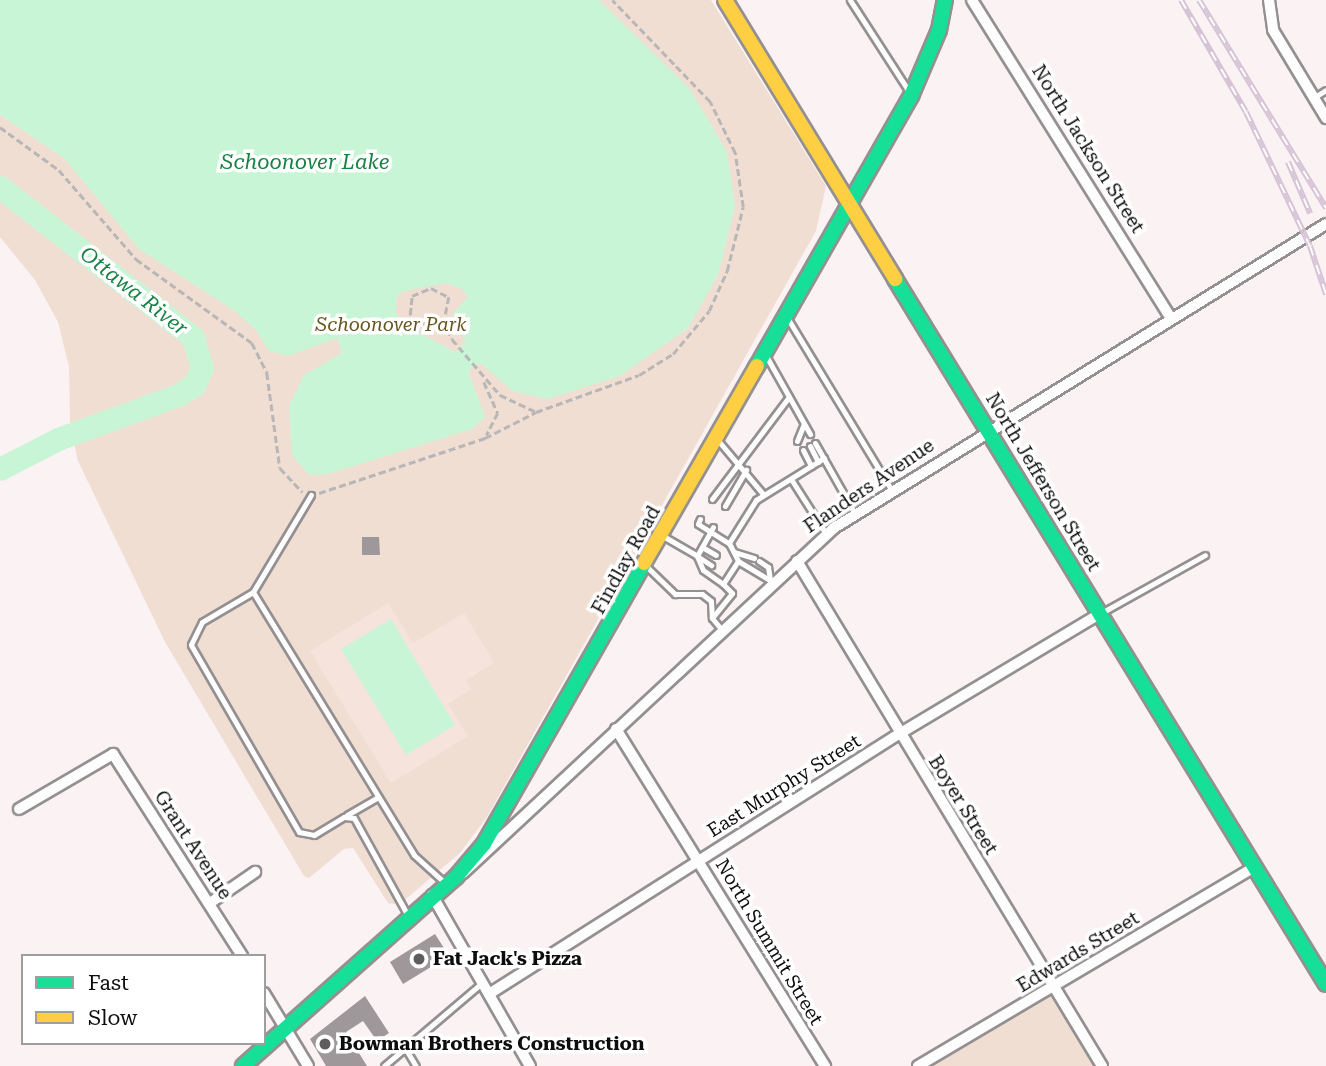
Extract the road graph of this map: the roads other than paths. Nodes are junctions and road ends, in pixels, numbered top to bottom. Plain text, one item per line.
1 (725, 0) edge
2 (850, 0) edge
3 (945, 0) edge
4 (972, 0) edge
5 (1269, 0) edge
6 (1326, 90) edge
7 (911, 96) junction
8 (1313, 97) junction
9 (1326, 118) edge
10 (850, 203) junction
11 (1326, 224) edge
12 (786, 316) junction
13 (1171, 318) junction
14 (765, 353) junction
15 (789, 397) junction
16 (988, 428) junction
17 (716, 438) junction
18 (797, 441) dead end
19 (812, 444) dead end
20 (803, 450) dead end
21 (738, 459) junction
22 (821, 460) junction
23 (811, 466) junction
24 (746, 470) junction
25 (791, 479) junction
26 (891, 489) junction
27 (763, 494) junction
28 (311, 495) road end
29 (712, 499) dead end
30 (725, 506) dead end
31 (855, 513) junction
32 (700, 519) dead end
33 (712, 529) junction
34 (826, 534) junction
35 (662, 535) junction
36 (729, 543) junction
37 (702, 547) junction
38 (734, 552) junction
39 (716, 555) dead end
40 (1205, 555) dead end
41 (697, 556) junction
42 (797, 561) junction
43 (734, 563) junction
44 (645, 565) junction
45 (711, 565) dead end
46 (722, 572) dead end
47 (728, 576) junction
48 (772, 580) junction
49 (723, 584) junction
50 (253, 592) junction
51 (1101, 613) junction
52 (712, 618) junction
53 (722, 630) junction
54 (616, 729) junction
55 (899, 734) junction
56 (378, 797) junction
57 (19, 809) dead end
58 (344, 817) junction
59 (699, 860) junction
60 (1255, 867) junction
61 (255, 872) dead end
62 (450, 880) junction
63 (432, 895) junction
64 (210, 902) junction
65 (408, 916) junction
66 (241, 954) edge
67 (482, 983) junction
68 (1326, 985) edge
69 (1054, 987) junction
70 (489, 994) junction
71 (266, 996) edge
72 (285, 1028) junction
73 (405, 1048) junction
74 (243, 1066) edge
75 (308, 1066) edge
76 (384, 1066) edge
77 (416, 1066) edge
78 (530, 1066) edge
79 (825, 1066) edge
80 (918, 1066) edge
81 (1102, 1066) edge

1 - 10 main road, North Jefferson Street
2 - 7 lane
3 - 7 main road, Findlay Road
4 - 13 street, North Jackson Street
5 - 8 street
6 - 8 lane
7 - 10 main road, Findlay Road
8 - 9 street
10 - 12 main road, Findlay Road
10 - 16 main road, North Jefferson Street
11 - 13 street, Flanders Avenue
12 - 14 main road, Findlay Road
12 - 26 lane
13 - 16 street, Flanders Avenue
14 - 15 lane
14 - 17 main road, Findlay Road
15 - 18 lane
15 - 21 lane
16 - 26 street, Flanders Avenue
16 - 51 main road, North Jefferson Street
17 - 21 lane
17 - 35 main road, Findlay Road
19 - 22 lane
20 - 23 lane
21 - 24 lane
21 - 29 lane
22 - 23 lane
22 - 31 lane
23 - 25 lane
24 - 27 lane
24 - 30 lane
25 - 27 lane
25 - 34 lane
26 - 31 street, Flanders Avenue
27 - 36 lane
28 - 50 lane
31 - 34 street, Flanders Avenue
32 - 33 lane
33 - 36 lane
33 - 37 lane
34 - 42 street, Flanders Avenue
35 - 41 lane
35 - 44 main road, Findlay Road
36 - 38 lane
37 - 39 lane
37 - 41 lane
38 - 43 lane
38 - 48 lane
40 - 51 lane
41 - 45 lane
41 - 49 lane
42 - 48 street, Flanders Avenue
42 - 55 street, Boyer Street
43 - 47 lane
43 - 48 lane
44 - 52 lane
44 - 62 main road, Findlay Road
46 - 47 lane
47 - 49 lane
48 - 53 street, Flanders Avenue
49 - 52 lane
50 - 56 lane
50 - 58 lane
51 - 55 street, East Murphy Street
51 - 60 main road, North Jefferson Street
52 - 53 lane
53 - 54 street, Flanders Avenue
54 - 59 street, North Summit Street
54 - 62 street, Flanders Avenue
55 - 59 street, East Murphy Street
55 - 69 street, Boyer Street
56 - 58 lane
56 - 62 lane
57 - 64 street, Grant Avenue
58 - 65 lane
59 - 70 street, East Murphy Street
59 - 79 street, North Summit Street
60 - 68 main road, North Jefferson Street
60 - 69 street, Edwards Street
61 - 64 street
62 - 63 main road, Findlay Road
63 - 65 main road, Findlay Road
63 - 67 street
64 - 66 street, Grant Avenue
65 - 72 main road, Findlay Road
67 - 70 street
67 - 73 lane
69 - 80 street, Edwards Street
69 - 81 street, Boyer Street
70 - 78 street
71 - 72 street
72 - 74 main road, Findlay Road
72 - 75 street
73 - 76 lane
73 - 77 lane

